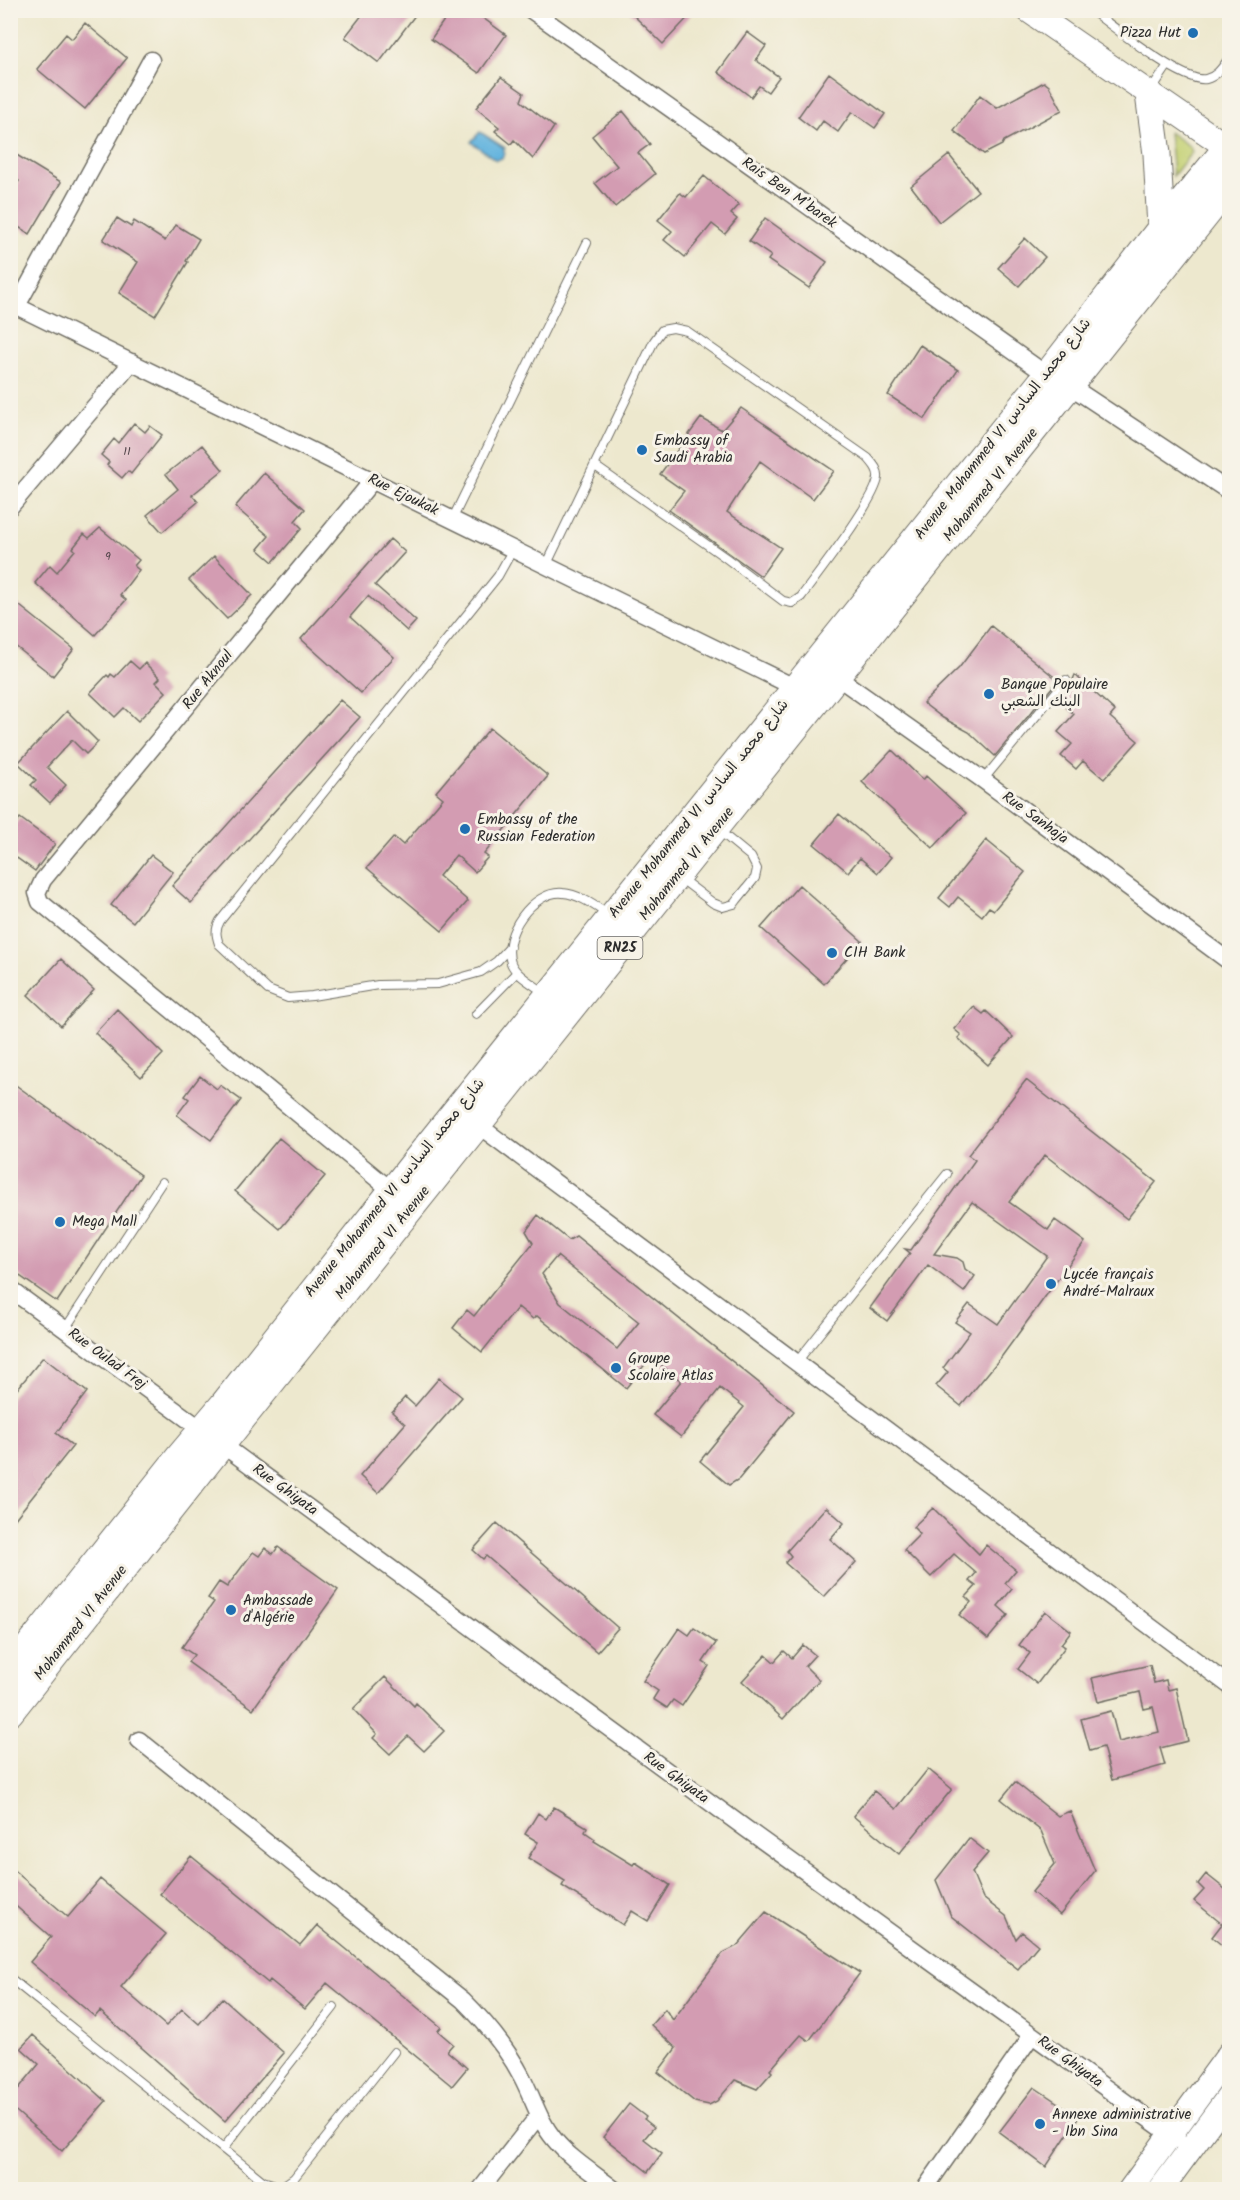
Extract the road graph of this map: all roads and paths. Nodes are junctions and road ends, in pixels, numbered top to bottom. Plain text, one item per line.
1 (531, 10) edge
2 (1028, 10) edge
3 (1091, 10) edge
4 (1230, 57) edge
5 (151, 60) dead end
6 (1168, 65) junction
7 (1149, 94) junction
8 (1229, 147) edge
9 (1230, 185) edge
10 (1161, 228) junction
11 (587, 243) dead end
12 (14, 304) edge
13 (132, 362) junction
14 (1058, 381) junction
15 (595, 466) junction
16 (373, 480) junction
17 (1230, 492) edge
18 (10, 507) edge
19 (452, 520) junction
20 (513, 549) junction
21 (546, 566) junction
22 (837, 677) junction
23 (1066, 680) dead end
24 (796, 688) junction
25 (983, 780) junction
26 (716, 828) junction
27 (677, 876) junction
28 (612, 917) junction
29 (510, 947) junction
30 (1230, 962) edge
31 (517, 972) junction
32 (548, 996) junction
33 (476, 1014) dead end
34 (478, 1125) junction
35 (947, 1174) dead end
36 (162, 1182) dead end
37 (392, 1191) junction
38 (10, 1289) edge
39 (65, 1329) junction
40 (796, 1363) junction
41 (213, 1437) junction
42 (10, 1670) edge
43 (1230, 1686) edge
44 (10, 1712) edge
45 (139, 1740) dead end
46 (10, 1978) edge
47 (334, 2007) dead end
48 (1032, 2035) junction
49 (394, 2052) dead end
50 (1230, 2053) edge
51 (1230, 2095) edge
52 (539, 2115) junction
53 (1161, 2128) junction
54 (1190, 2148) junction
55 (223, 2149) junction
56 (1230, 2186) edge
57 (480, 2190) edge
58 (615, 2190) edge
59 (924, 2190) edge
60 (1130, 2190) edge
61 (1160, 2190) edge
62 (1227, 2190) edge

1 - 14 street, Rais Ben M’barek
2 - 7 street
3 - 6 lane
4 - 6 lane
5 - 12 street
6 - 7 lane
7 - 8 street
7 - 10 main road
8 - 10 main road, Avenue Mohammed VI شارع محمد السادس / RN25
9 - 14 main road, Mohammed VI Avenue / RN25
10 - 14 main road, Avenue Mohammed VI شارع محمد السادس / RN25
11 - 19 lane
12 - 13 street, Rue Ejoukak
13 - 16 street, Rue Ejoukak
13 - 18 street
14 - 17 street, Rais Ben M’barek
14 - 22 main road, Mohammed VI Avenue / RN25
14 - 24 main road, Avenue Mohammed VI شارع محمد السادس / RN25
15 - 15 lane
15 - 21 lane
16 - 19 street, Rue Ejoukak
16 - 37 street, Rue Aknoul
19 - 20 street, Rue Ejoukak
20 - 21 street, Rue Ejoukak
20 - 29 lane
21 - 24 street, Rue Ejoukak
22 - 25 street, Rue Sanhaja
22 - 26 main road, Mohammed VI Avenue / RN25
23 - 25 lane
24 - 28 main road, Avenue Mohammed VI شارع محمد السادس / RN25
25 - 30 street, Rue Sanhaja
26 - 27 main road, Mohammed VI Avenue / RN25
26 - 27 lane
27 - 34 main road, Mohammed VI Avenue / RN25
28 - 29 lane
28 - 32 main road, Avenue Mohammed VI شارع محمد السادس / RN25
29 - 31 lane
31 - 32 lane
31 - 33 lane
32 - 37 main road, Avenue Mohammed VI شارع محمد السادس / RN25
34 - 40 street
34 - 41 main road, Mohammed VI Avenue / RN25
35 - 40 lane
36 - 39 lane
37 - 41 main road, Avenue Mohammed VI شارع محمد السادس / RN25
38 - 39 street, Rue Oulad Frej
39 - 41 street, Rue Oulad Frej
40 - 43 street
41 - 42 main road, Avenue Mohammed VI شارع محمد السادس / RN25
41 - 44 main road, Mohammed VI Avenue / RN25
41 - 48 street, Rue Ghiyata
45 - 52 street
46 - 55 lane
47 - 55 lane
48 - 53 street, Rue Ghiyata
48 - 59 street
49 - 55 lane
50 - 53 street
51 - 54 street
52 - 57 street
52 - 58 street
53 - 54 street
53 - 60 street
54 - 61 street
56 - 62 lane

